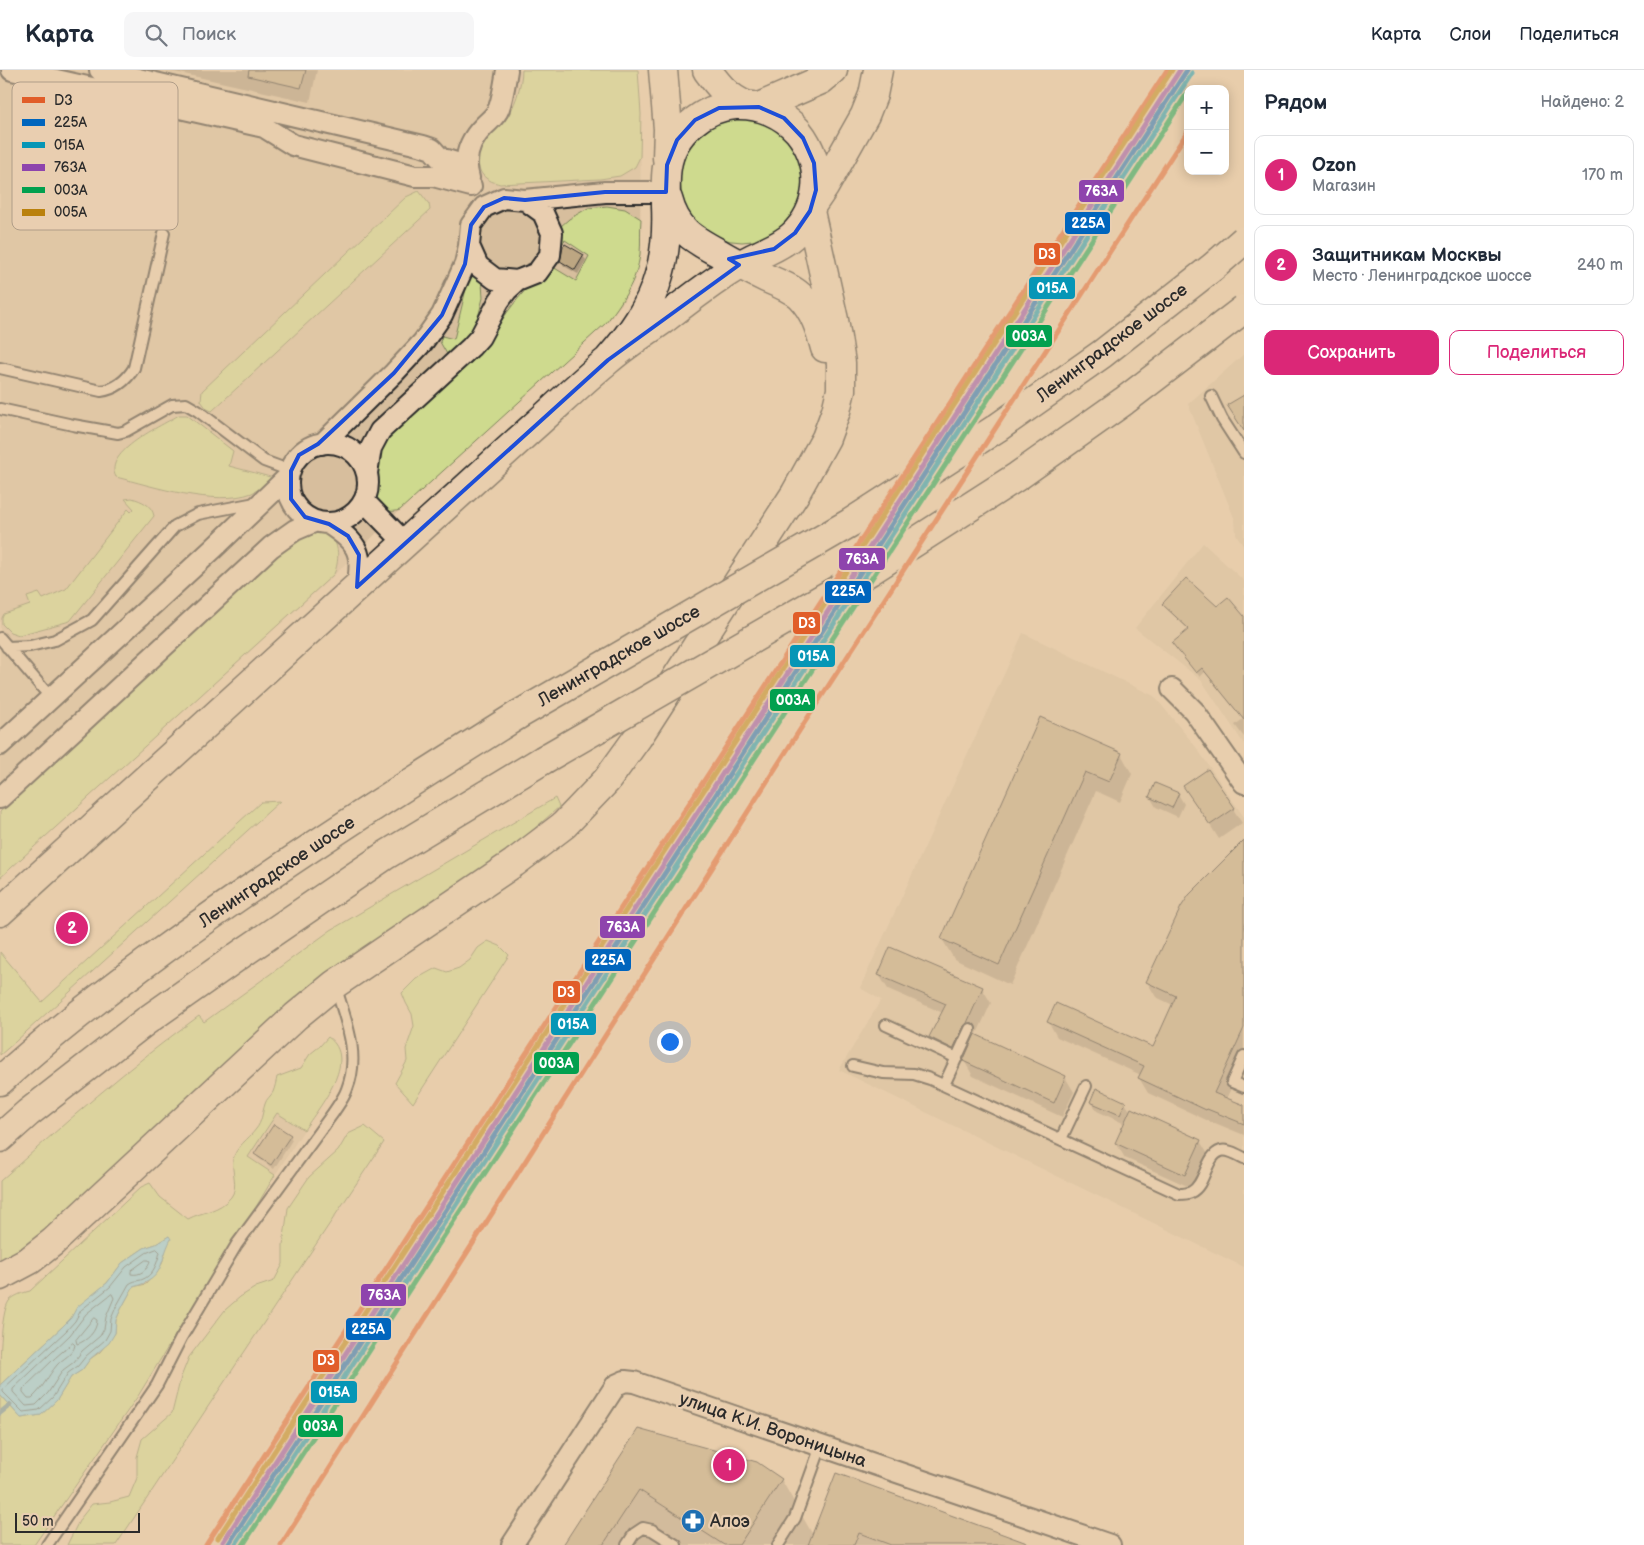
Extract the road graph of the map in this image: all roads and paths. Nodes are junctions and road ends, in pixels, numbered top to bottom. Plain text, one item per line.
1 (12, 70) edge
2 (100, 70) edge
3 (507, 70) edge
4 (663, 70) edge
5 (707, 70) edge
6 (833, 70) edge
7 (878, 70) edge
8 (65, 82) edge
9 (151, 82) edge
10 (178, 88) edge
11 (753, 106) junction
12 (178, 108) edge
13 (667, 165) junction
14 (466, 166) junction
15 (471, 186) junction
16 (666, 192) junction
17 (526, 200) junction
18 (484, 207) junction
19 (812, 207) junction
20 (164, 232) dead end
21 (1244, 240) edge
22 (469, 246) junction
23 (739, 257) junction
24 (517, 281) junction
25 (1244, 309) edge
26 (608, 360) junction
27 (0, 368) edge
28 (1211, 396) dead end
29 (0, 408) edge
30 (826, 438) junction
31 (322, 444) junction
32 (1244, 453) edge
33 (367, 473) junction
34 (289, 474) junction
35 (263, 502) junction
36 (365, 502) junction
37 (323, 522) junction
38 (405, 544) junction
39 (357, 587) junction
40 (0, 638) edge
41 (8, 646) junction
42 (1172, 689) dead end
43 (51, 698) junction
44 (0, 745) edge
45 (1244, 783) edge
46 (0, 798) edge
47 (0, 912) edge
48 (335, 984) junction
49 (886, 1025) dead end
50 (970, 1030) dead end
51 (1244, 1056) edge
52 (25, 1058) junction
53 (957, 1058) junction
54 (853, 1066) dead end
55 (0, 1072) edge
56 (0, 1081) edge
57 (944, 1085) junction
58 (1086, 1086) dead end
59 (1244, 1087) edge
60 (0, 1138) edge
61 (1061, 1139) junction
62 (1244, 1158) edge
63 (0, 1276) edge
64 (821, 1446) junction
65 (47, 1545) edge
66 (512, 1545) edge
67 (627, 1545) edge
68 (676, 1545) edge
69 (778, 1545) edge
70 (1110, 1545) edge

1 - 8 street
2 - 9 street
3 - 14 street
4 - 13 main road
5 - 11 main road
6 - 11 main road
7 - 19 main road
10 - 14 street
11 - 13 main road
11 - 19 main road
12 - 15 street
13 - 16 main road
14 - 15 street
15 - 18 street
16 - 17 street
16 - 23 main road
16 - 26 main road
17 - 18 street
17 - 24 street
18 - 22 street
19 - 23 main road
19 - 30 main road
20 - 27 lane
21 - 52 main road, Ленинградское шоссе, bridge
22 - 24 street
22 - 31 street
23 - 26 main road
23 - 30 main road
24 - 33 street
25 - 60 main road, bridge
26 - 38 main road
28 - 32 lane
29 - 34 lane
30 - 48 main road
31 - 33 street
31 - 34 street
33 - 36 street
34 - 35 street
34 - 37 street
35 - 41 lane
35 - 43 street
36 - 37 street
36 - 38 street
37 - 39 street
37 - 46 street
38 - 39 main road
39 - 47 main road
40 - 41 lane
41 - 43 lane
42 - 45 street
43 - 44 street
48 - 63 main road
48 - 65 lane
49 - 53 lane
50 - 53 lane
51 - 59 lane
52 - 55 main road
52 - 56 main road, Ленинградское шоссе
53 - 57 lane
54 - 57 lane
57 - 61 lane
58 - 61 lane
61 - 62 lane
64 - 66 street, улица К.И. Вороницына
64 - 69 lane
64 - 70 street, улица К.И. Вороницына
67 - 68 lane

